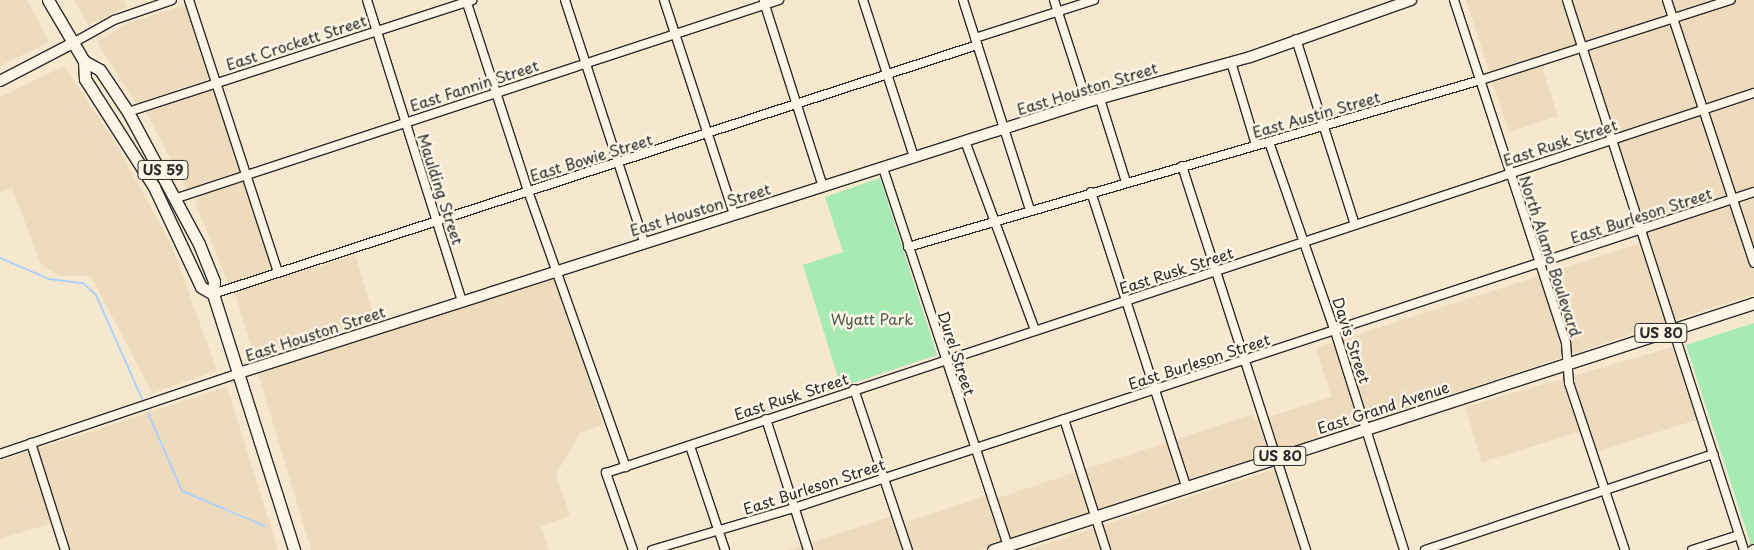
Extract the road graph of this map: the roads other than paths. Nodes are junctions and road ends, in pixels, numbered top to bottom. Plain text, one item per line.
1 (48, 0) edge
2 (172, 0) edge
3 (189, 0) edge
4 (366, 0) edge
5 (565, 0) edge
6 (664, 0) edge
7 (780, 0) edge
8 (863, 0) edge
9 (963, 0) edge
10 (1054, 0) edge
11 (1094, 0) edge
12 (1411, 0) edge
13 (1454, 0) edge
14 (1566, 0) edge
15 (1667, 0) edge
16 (1730, 0) edge
17 (468, 1) edge
18 (764, 2) edge
19 (1058, 12) junction
20 (1673, 18) junction
21 (376, 31) junction
22 (676, 34) junction
23 (1296, 39) junction
24 (976, 42) junction
25 (73, 43) junction
26 (1582, 48) junction
27 (84, 61) junction
28 (1231, 62) junction
29 (586, 63) junction
30 (888, 76) junction
31 (1481, 80) junction
32 (0, 81) edge
33 (216, 82) junction
34 (495, 92) junction
35 (1754, 93) edge
36 (1100, 99) junction
37 (1087, 102) junction
38 (797, 106) junction
39 (1703, 109) junction
40 (128, 112) junction
41 (406, 122) junction
42 (1322, 127) junction
43 (1004, 129) junction
44 (708, 135) junction
45 (1612, 139) junction
46 (965, 141) junction
47 (1269, 142) junction
48 (1256, 145) junction
49 (914, 157) junction
50 (618, 163) junction
51 (1182, 166) junction
52 (883, 168) junction
53 (1510, 172) junction
54 (246, 173) junction
55 (1126, 182) junction
56 (823, 187) junction
57 (528, 191) junction
58 (1091, 192) junction
59 (1754, 192) edge
60 (177, 198) junction
61 (1733, 199) junction
62 (1030, 210) junction
63 (734, 214) junction
64 (437, 220) junction
65 (993, 221) junction
66 (1355, 225) junction
67 (1641, 229) junction
68 (1305, 241) junction
69 (644, 242) junction
70 (908, 247) junction
71 (1540, 262) junction
72 (1754, 263) edge
73 (557, 270) junction
74 (1217, 271) junction
75 (278, 273) junction
76 (212, 294) junction
77 (462, 300) junction
78 (1126, 300) junction
79 (1754, 303) edge
80 (1673, 329) junction
81 (1035, 330) junction
82 (1335, 331) junction
83 (944, 359) junction
84 (1245, 361) junction
85 (1568, 362) junction
86 (239, 374) junction
87 (854, 389) junction
88 (1155, 389) junction
89 (766, 419) junction
90 (1064, 420) junction
91 (1366, 428) junction
92 (32, 443) junction
93 (690, 446) junction
94 (974, 449) junction
95 (0, 454) edge
96 (1713, 454) junction
97 (1276, 457) junction
98 (626, 467) junction
99 (884, 478) junction
100 (1186, 486) junction
101 (1605, 491) junction
102 (794, 508) junction
103 (1096, 516) junction
104 (719, 532) junction
105 (1740, 535) junction
106 (1008, 545) junction
107 (65, 550) edge
108 (294, 550) edge
109 (633, 550) edge
110 (652, 550) edge
111 (725, 550) edge
112 (808, 550) edge
113 (908, 550) edge
114 (992, 550) edge
115 (1106, 550) edge
116 (1306, 550) edge
117 (1404, 550) edge
118 (1425, 550) edge
119 (1625, 550) edge
120 (1692, 550) edge
121 (1744, 550) edge

1 - 25 highway, US 59
2 - 25 street
3 - 33 street
4 - 21 street, Maulding Street
5 - 29 street
6 - 22 street
7 - 18 street, East Fannin Street
8 - 30 street
9 - 24 street
10 - 19 street
11 - 19 street, East Bowie Street
12 - 23 main road, East Houston Street
13 - 31 street, North Alamo Boulevard
14 - 26 street
15 - 20 street
16 - 20 street, East Austin Street
17 - 21 street, East Crockett Street
17 - 34 street
18 - 22 street, East Fannin Street
18 - 38 street
19 - 24 street, East Bowie Street
19 - 37 street
20 - 26 street, East Austin Street
20 - 39 street
21 - 33 street, East Crockett Street
21 - 41 street, Maulding Street
22 - 29 street, East Fannin Street
22 - 44 street
23 - 28 main road, East Houston Street
23 - 42 street
24 - 30 street, East Bowie Street
24 - 43 street
25 - 27 highway, US 59
25 - 32 main road
26 - 31 street, East Austin Street
26 - 45 street
27 - 40 highway, US 59
27 - 76 highway, US 59
28 - 36 main road, East Houston Street
28 - 48 street
29 - 34 street, East Fannin Street
29 - 50 street
30 - 38 street, East Bowie Street
30 - 49 street
31 - 42 street, East Austin Street
31 - 53 street, North Alamo Boulevard
33 - 40 street, East Crockett Street
33 - 54 street
34 - 41 street, East Fannin Street
34 - 57 street
35 - 39 street, East Rusk Street
36 - 37 main road, East Houston Street
36 - 55 street
37 - 43 main road, East Houston Street
38 - 44 street, East Bowie Street
38 - 56 street
39 - 45 street, East Rusk Street
39 - 61 street
40 - 60 highway, US 59
41 - 54 street, East Fannin Street
41 - 64 street, Maulding Street
42 - 47 street, East Austin Street
42 - 66 street
43 - 46 main road, East Houston Street
43 - 62 street
44 - 50 street, East Bowie Street
44 - 63 street
45 - 53 street, East Rusk Street
45 - 67 street
46 - 49 main road, East Houston Street
46 - 65 street
47 - 48 street, East Austin Street
47 - 68 street, Davis Street
48 - 51 street, East Austin Street
49 - 52 main road, East Houston Street
50 - 57 street, East Bowie Street
50 - 69 street
51 - 55 street, East Austin Street
51 - 74 street
52 - 56 main road, East Houston Street
52 - 70 street, Durel Street
53 - 66 street, East Rusk Street
53 - 71 street, North Alamo Boulevard
54 - 60 street, East Fannin Street
54 - 75 street
55 - 58 street, East Austin Street
56 - 63 main road, East Houston Street
57 - 64 street, East Bowie Street
57 - 73 street
58 - 62 street, East Austin Street
58 - 78 street
59 - 61 street, East Burleson Street
60 - 76 highway, US 59
61 - 67 street, East Burleson Street
61 - 72 street
62 - 65 street, East Austin Street
63 - 69 main road, East Houston Street
64 - 75 street, East Bowie Street
64 - 77 street, Maulding Street
65 - 70 street, East Austin Street
65 - 81 street
66 - 68 street, East Rusk Street
67 - 71 street, East Burleson Street
67 - 80 street
68 - 74 street, East Rusk Street
68 - 82 street, Davis Street
69 - 73 main road, East Houston Street
70 - 83 street, Durel Street
71 - 82 street, East Burleson Street
71 - 85 street, North Alamo Boulevard
73 - 77 main road, East Houston Street
73 - 98 street
74 - 78 street, East Rusk Street
74 - 84 street
75 - 76 street, East Bowie Street
76 - 86 highway, US 59
77 - 86 main road, East Houston Street
78 - 81 street, East Rusk Street
78 - 88 street
79 - 80 highway, East Grand Avenue / US 80
80 - 85 highway, East Grand Avenue / US 80
80 - 96 street
81 - 83 street, East Rusk Street
82 - 84 street, East Burleson Street
82 - 91 street, Davis Street
83 - 87 street, East Rusk Street
83 - 94 street, Durel Street
84 - 88 street, East Burleson Street
84 - 97 street
85 - 91 highway, East Grand Avenue / US 80
85 - 101 street, North Alamo Boulevard
86 - 92 street, East Houston Street
86 - 108 highway, US 59
87 - 89 street, East Rusk Street
87 - 99 street
88 - 90 street, East Burleson Street
88 - 100 street
89 - 93 street, East Rusk Street
89 - 102 street
90 - 94 street, East Burleson Street
90 - 103 street
91 - 97 highway, East Grand Avenue / US 80
91 - 117 street, Davis Street
92 - 95 street, East Houston Street
92 - 107 street
93 - 98 street, East Rusk Street
93 - 104 street
94 - 99 street, East Burleson Street
94 - 106 street, Durel Street
96 - 101 street
96 - 105 street
97 - 100 highway, East Grand Avenue / US 80
97 - 116 street
98 - 109 street, East Rusk Street
99 - 102 street, East Burleson Street
99 - 113 street
100 - 103 highway, East Grand Avenue / US 80
101 - 118 street
101 - 119 street, North Alamo Boulevard
102 - 104 street, East Burleson Street
102 - 112 street
103 - 106 highway, East Grand Avenue / US 80
103 - 115 street
104 - 110 street, East Burleson Street
104 - 111 street
105 - 120 street
105 - 121 street
106 - 114 highway, East Grand Avenue / US 80

